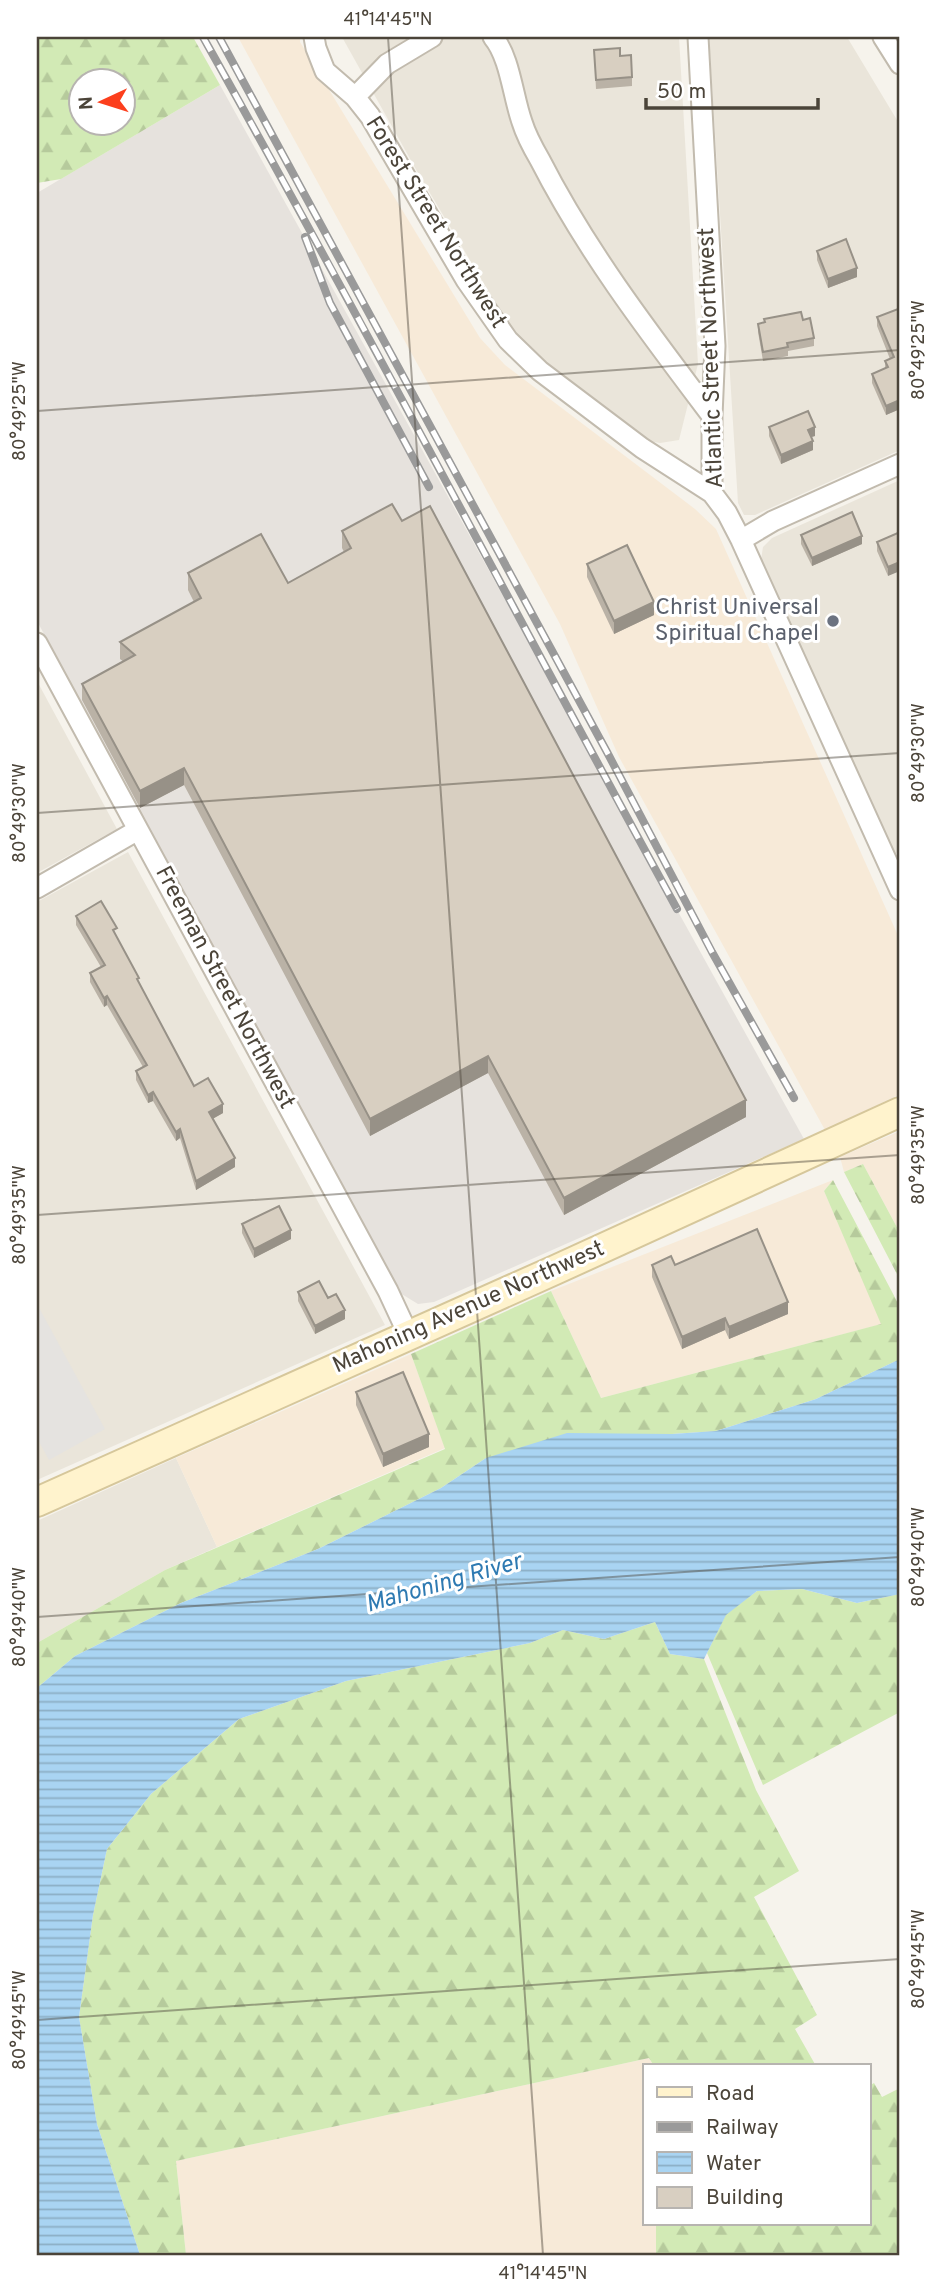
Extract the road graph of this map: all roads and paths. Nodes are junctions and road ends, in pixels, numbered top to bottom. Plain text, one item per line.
1 (314, 37) edge
2 (432, 37) edge
3 (493, 37) edge
4 (698, 37) edge
5 (883, 37) edge
6 (900, 64) edge
7 (355, 97) junction
8 (712, 416) junction
9 (900, 464) edge
10 (712, 493) junction
11 (741, 540) junction
12 (37, 643) edge
13 (138, 830) junction
14 (37, 888) edge
15 (900, 890) edge
16 (900, 1112) edge
17 (408, 1334) junction
18 (37, 1502) edge

1 - 7 street, Forest Street Northwest
2 - 7 street
3 - 8 street
4 - 8 street, Atlantic Street Northwest
5 - 6 street
7 - 10 street, Forest Street Northwest
8 - 10 street, Atlantic Street Northwest
9 - 11 street
10 - 11 street, Atlantic Street Northwest
11 - 15 street, Atlantic Street Northwest
12 - 13 street, Freeman Street Northwest
13 - 14 street
13 - 17 street, Freeman Street Northwest
16 - 17 main road, Mahoning Avenue Northwest
17 - 18 main road, Mahoning Avenue Northwest

